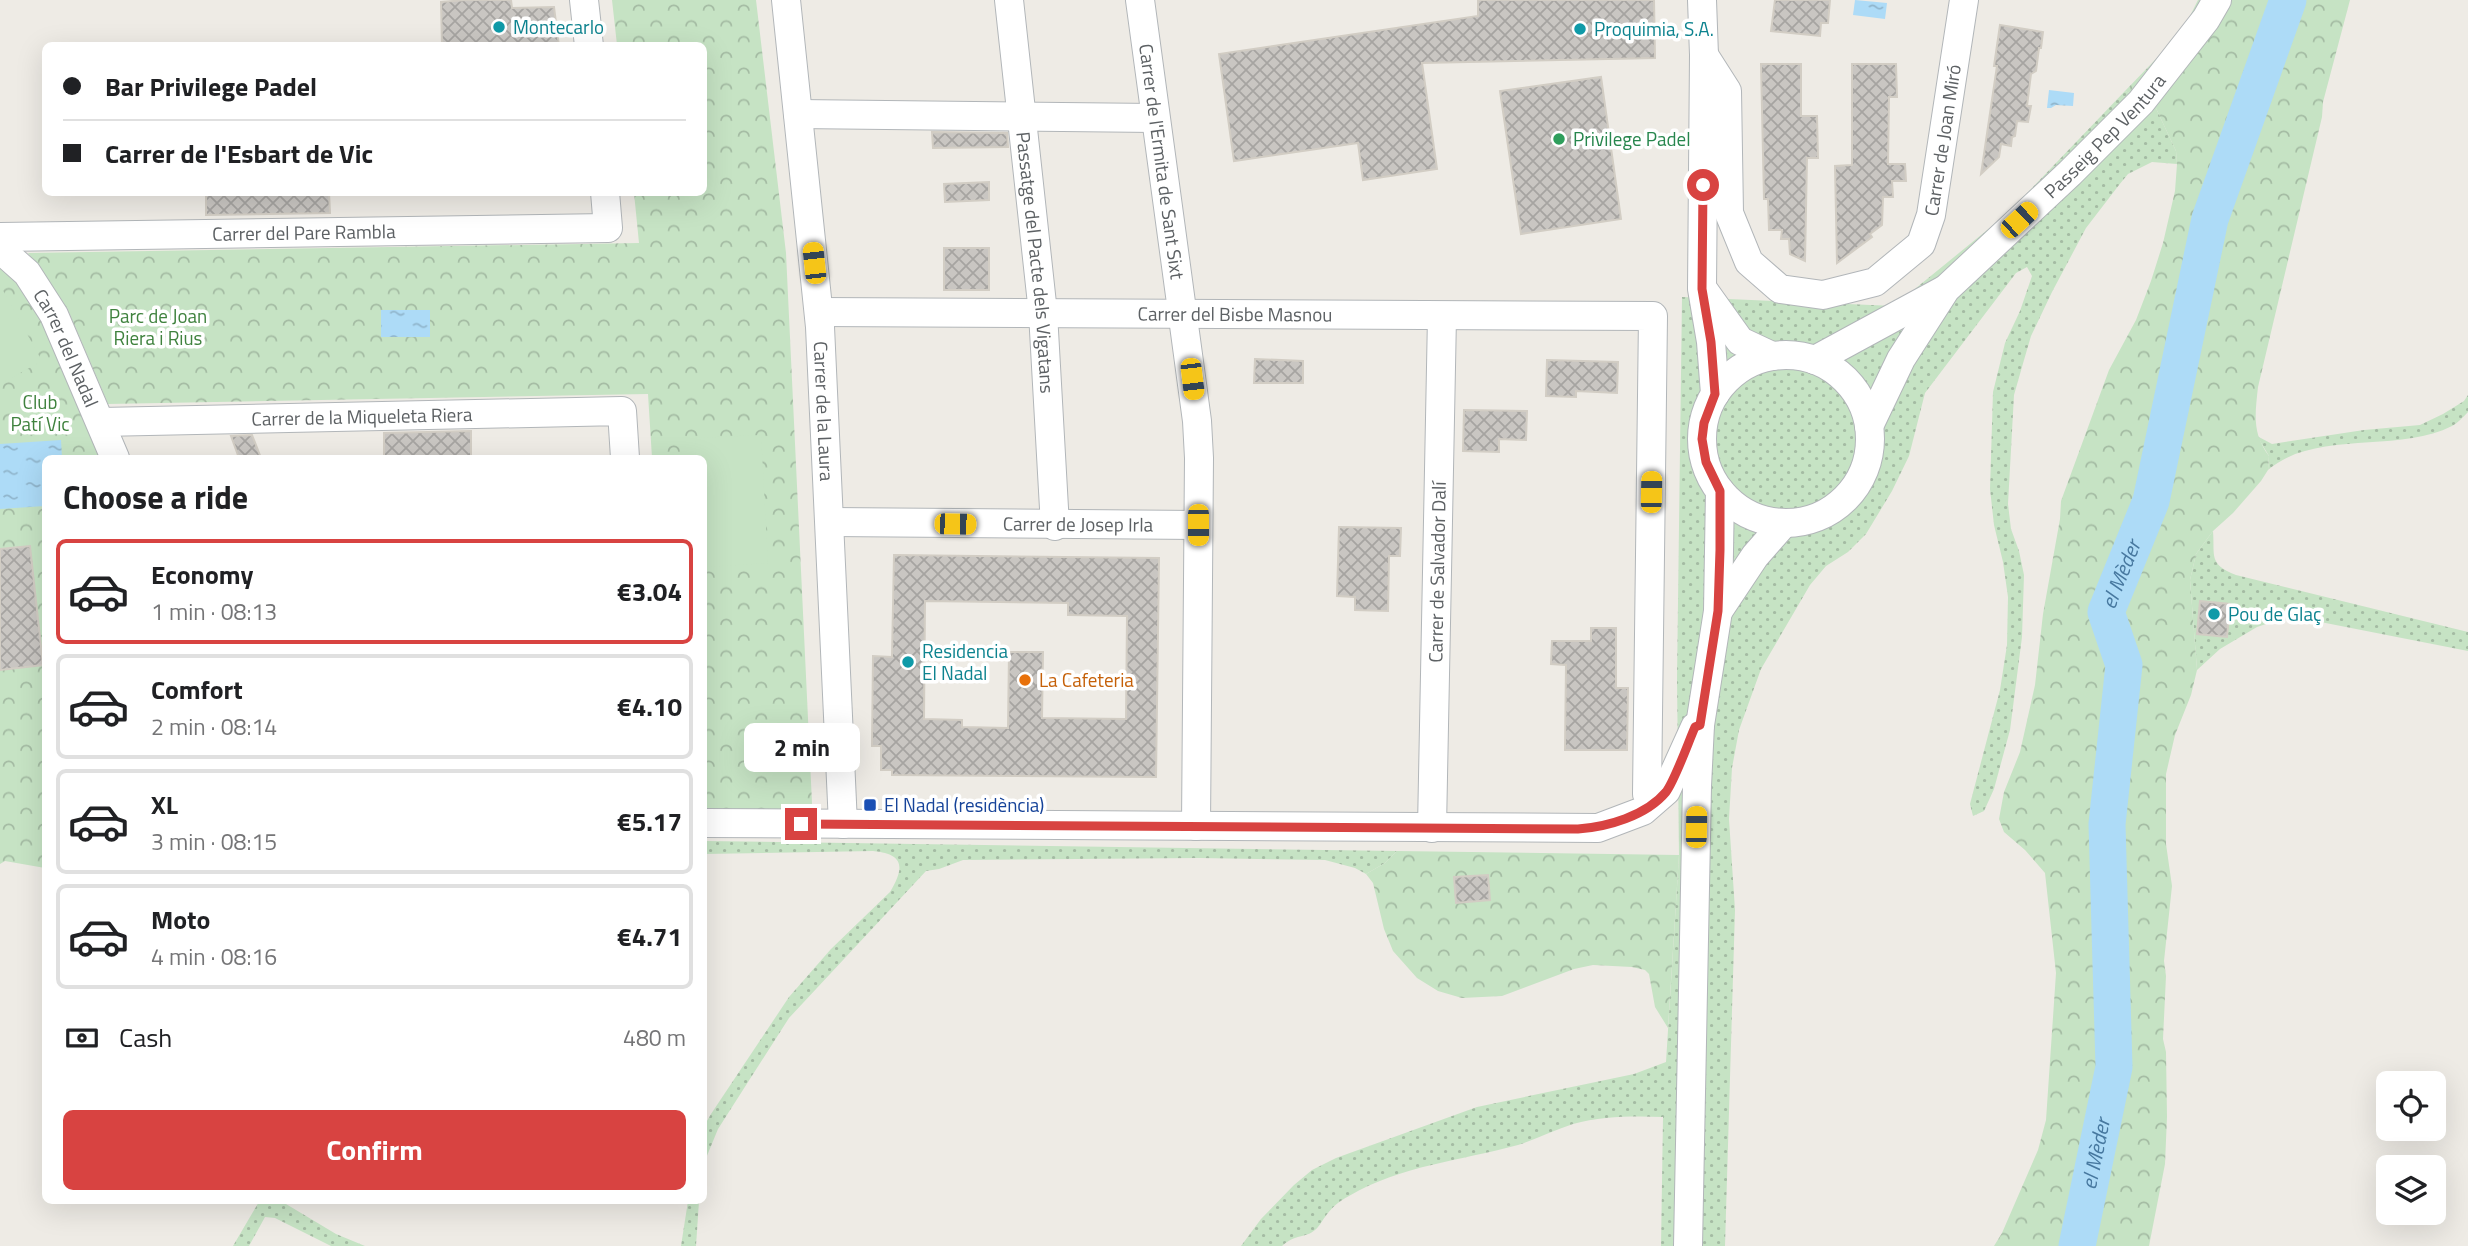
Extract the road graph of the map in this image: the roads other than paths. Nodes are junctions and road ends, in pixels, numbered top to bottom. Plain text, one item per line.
1 (583, 0) edge
2 (786, 0) edge
3 (1009, 0) edge
4 (1140, 0) edge
5 (1702, 0) edge
6 (1964, 0) edge
7 (2217, 0) edge
8 (588, 42) edge
9 (1704, 55) junction
10 (798, 114) junction
11 (1023, 118) junction
12 (1155, 118) junction
13 (606, 196) edge
14 (0, 236) edge
15 (0, 249) edge
16 (1894, 266) junction
17 (1702, 289) junction
18 (1946, 289) junction
19 (819, 312) junction
20 (1043, 313) junction
21 (1183, 314) junction
22 (1442, 316) junction
23 (1772, 356) junction
24 (1815, 360) junction
25 (1715, 394) junction
26 (101, 422) junction
27 (1869, 426) junction
28 (114, 455) edge
29 (625, 455) edge
30 (1720, 491) junction
31 (831, 522) junction
32 (1784, 523) junction
33 (1198, 525) junction
34 (1055, 526) junction
35 (1718, 611) junction
36 (1700, 725) junction
37 (1647, 794) dead end
38 (707, 823) edge
39 (843, 824) junction
40 (1196, 826) junction
41 (1432, 828) junction
42 (1689, 1246) edge

1 - 8 street
2 - 10 street, Carrer de la Laura
3 - 11 street, Passatge del Pacte dels Vigatans
4 - 12 street, Carrer de l'Ermita de Sant Sixt
5 - 9 street
6 - 16 street, Carrer de Joan Miró
7 - 18 street, Passeig Pep Ventura
9 - 16 street, Carrer de Joan Miró
9 - 17 street
10 - 11 street
10 - 19 street, Carrer de la Laura
11 - 12 street
11 - 20 street, Passatge del Pacte dels Vigatans
12 - 21 street, Carrer de l'Ermita de Sant Sixt
13 - 14 street, Carrer del Pare Rambla
15 - 26 street, Carrer del Nadal
16 - 18 street
17 - 23 street
17 - 25 street
18 - 24 street, Passeig Pep Ventura
18 - 27 street, Passeig Pep Ventura
19 - 20 street, Carrer del Bisbe Masnou
19 - 31 street, Carrer de la Laura
20 - 21 street, Carrer del Bisbe Masnou
20 - 34 street, Passatge del Pacte dels Vigatans
21 - 22 street, Carrer del Bisbe Masnou
21 - 33 street, Carrer de l'Ermita de Sant Sixt
22 - 37 street, Carrer del Bisbe Masnou
22 - 41 street, Carrer de Salvador Dalí
23 - 24 street
23 - 25 street
24 - 27 street
25 - 30 street
26 - 28 street, Carrer del Nadal
26 - 29 street, Carrer de la Miqueleta Riera
27 - 32 street
30 - 32 street
30 - 35 street
31 - 34 street, Carrer de Josep Irla
31 - 39 street, Carrer de la Laura
32 - 35 street
33 - 34 street, Carrer de Josep Irla
33 - 40 street, Carrer de l'Ermita de Sant Sixt
35 - 36 street
36 - 41 street
36 - 42 street
38 - 39 street
39 - 40 street
40 - 41 street

